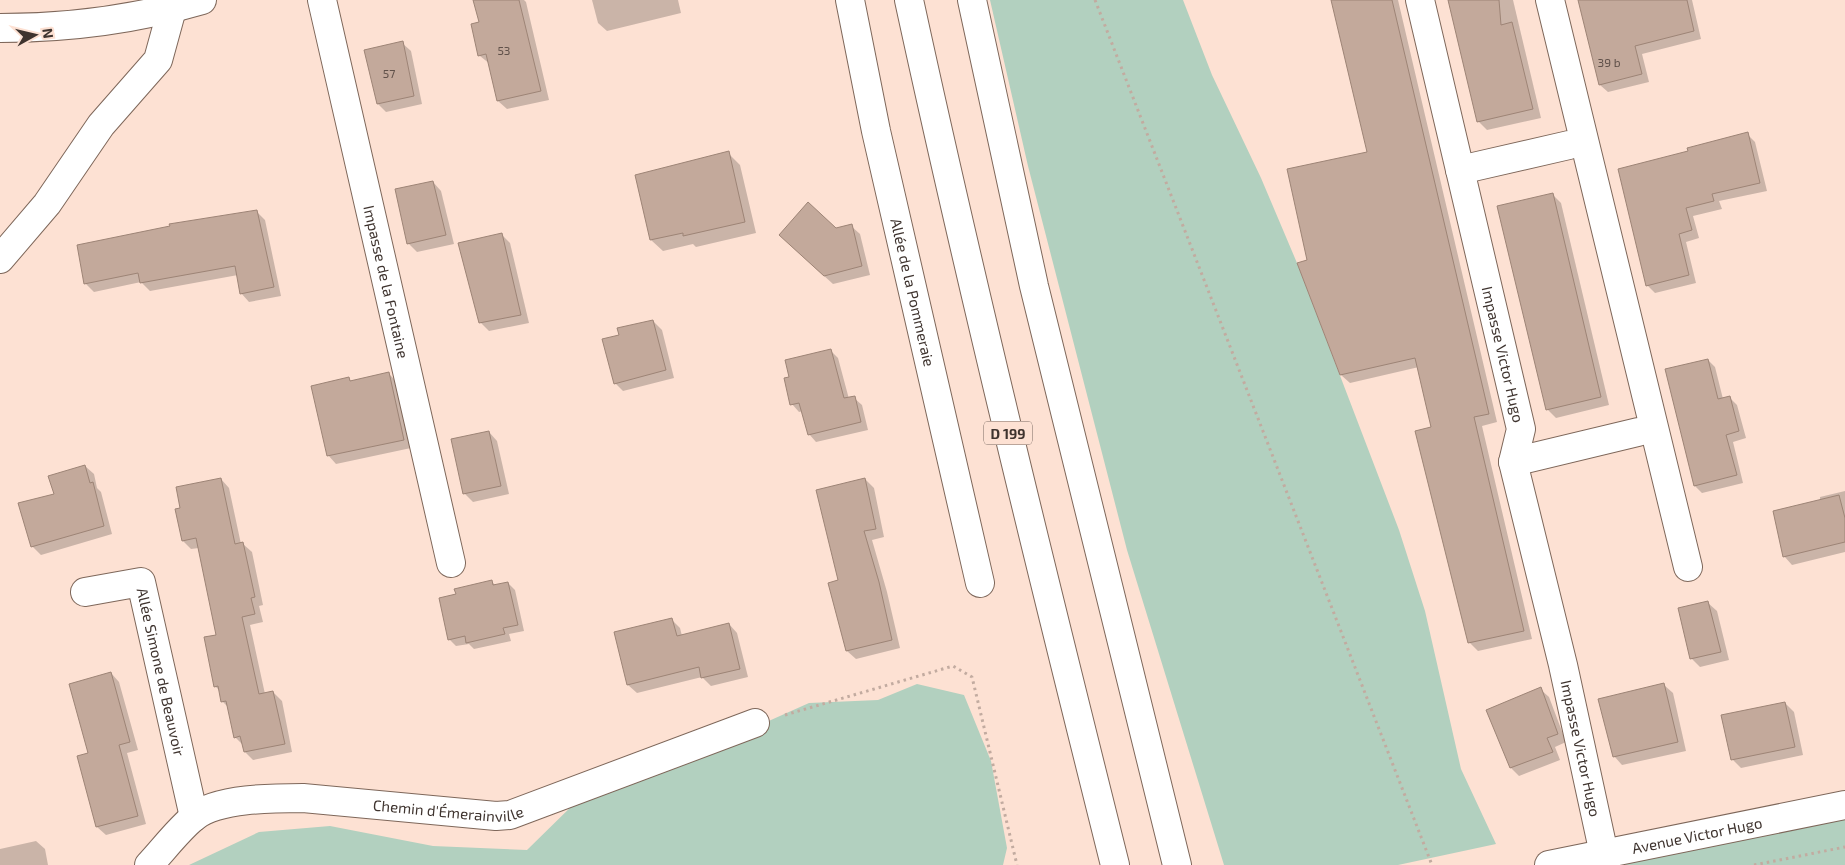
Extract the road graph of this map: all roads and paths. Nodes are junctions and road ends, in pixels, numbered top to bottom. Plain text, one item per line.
1 (202, 0) edge
2 (322, 0) edge
3 (850, 0) edge
4 (909, 0) edge
5 (972, 0) edge
6 (1096, 0) edge
7 (1420, 0) edge
8 (1550, 0) edge
9 (172, 9) junction
10 (0, 28) edge
11 (1569, 145) dead end
12 (1460, 170) junction
13 (0, 259) edge
14 (1638, 432) dead end
15 (1513, 462) junction
16 (451, 563) dead end
17 (1688, 567) dead end
18 (980, 583) dead end
19 (85, 592) dead end
20 (755, 723) joint
21 (1845, 805) edge
22 (194, 817) junction
23 (1845, 847) edge
24 (1604, 854) junction
25 (149, 865) edge
26 (1017, 865) edge
27 (1115, 865) edge
28 (1177, 865) edge
29 (1432, 865) edge
30 (1549, 865) edge
31 (1754, 865) edge

1 - 9 main road
2 - 16 main road, Impasse de la Fontaine
3 - 18 main road, Allée de la Pommeraie
4 - 27 main road, D 199
5 - 28 main road
6 - 29 path
7 - 12 main road, Impasse Victor Hugo
8 - 17 main road
9 - 10 main road
9 - 13 main road
11 - 12 main road
12 - 15 main road, Impasse Victor Hugo
14 - 15 main road
15 - 24 main road, Impasse Victor Hugo
19 - 22 main road, Allée Simone de Beauvoir
20 - 22 main road, Chemin d'Émerainville
20 - 26 path
21 - 24 main road, Avenue Victor Hugo
22 - 25 main road, Chemin d'Émerainville
23 - 31 path
24 - 30 main road, Avenue Victor Hugo

